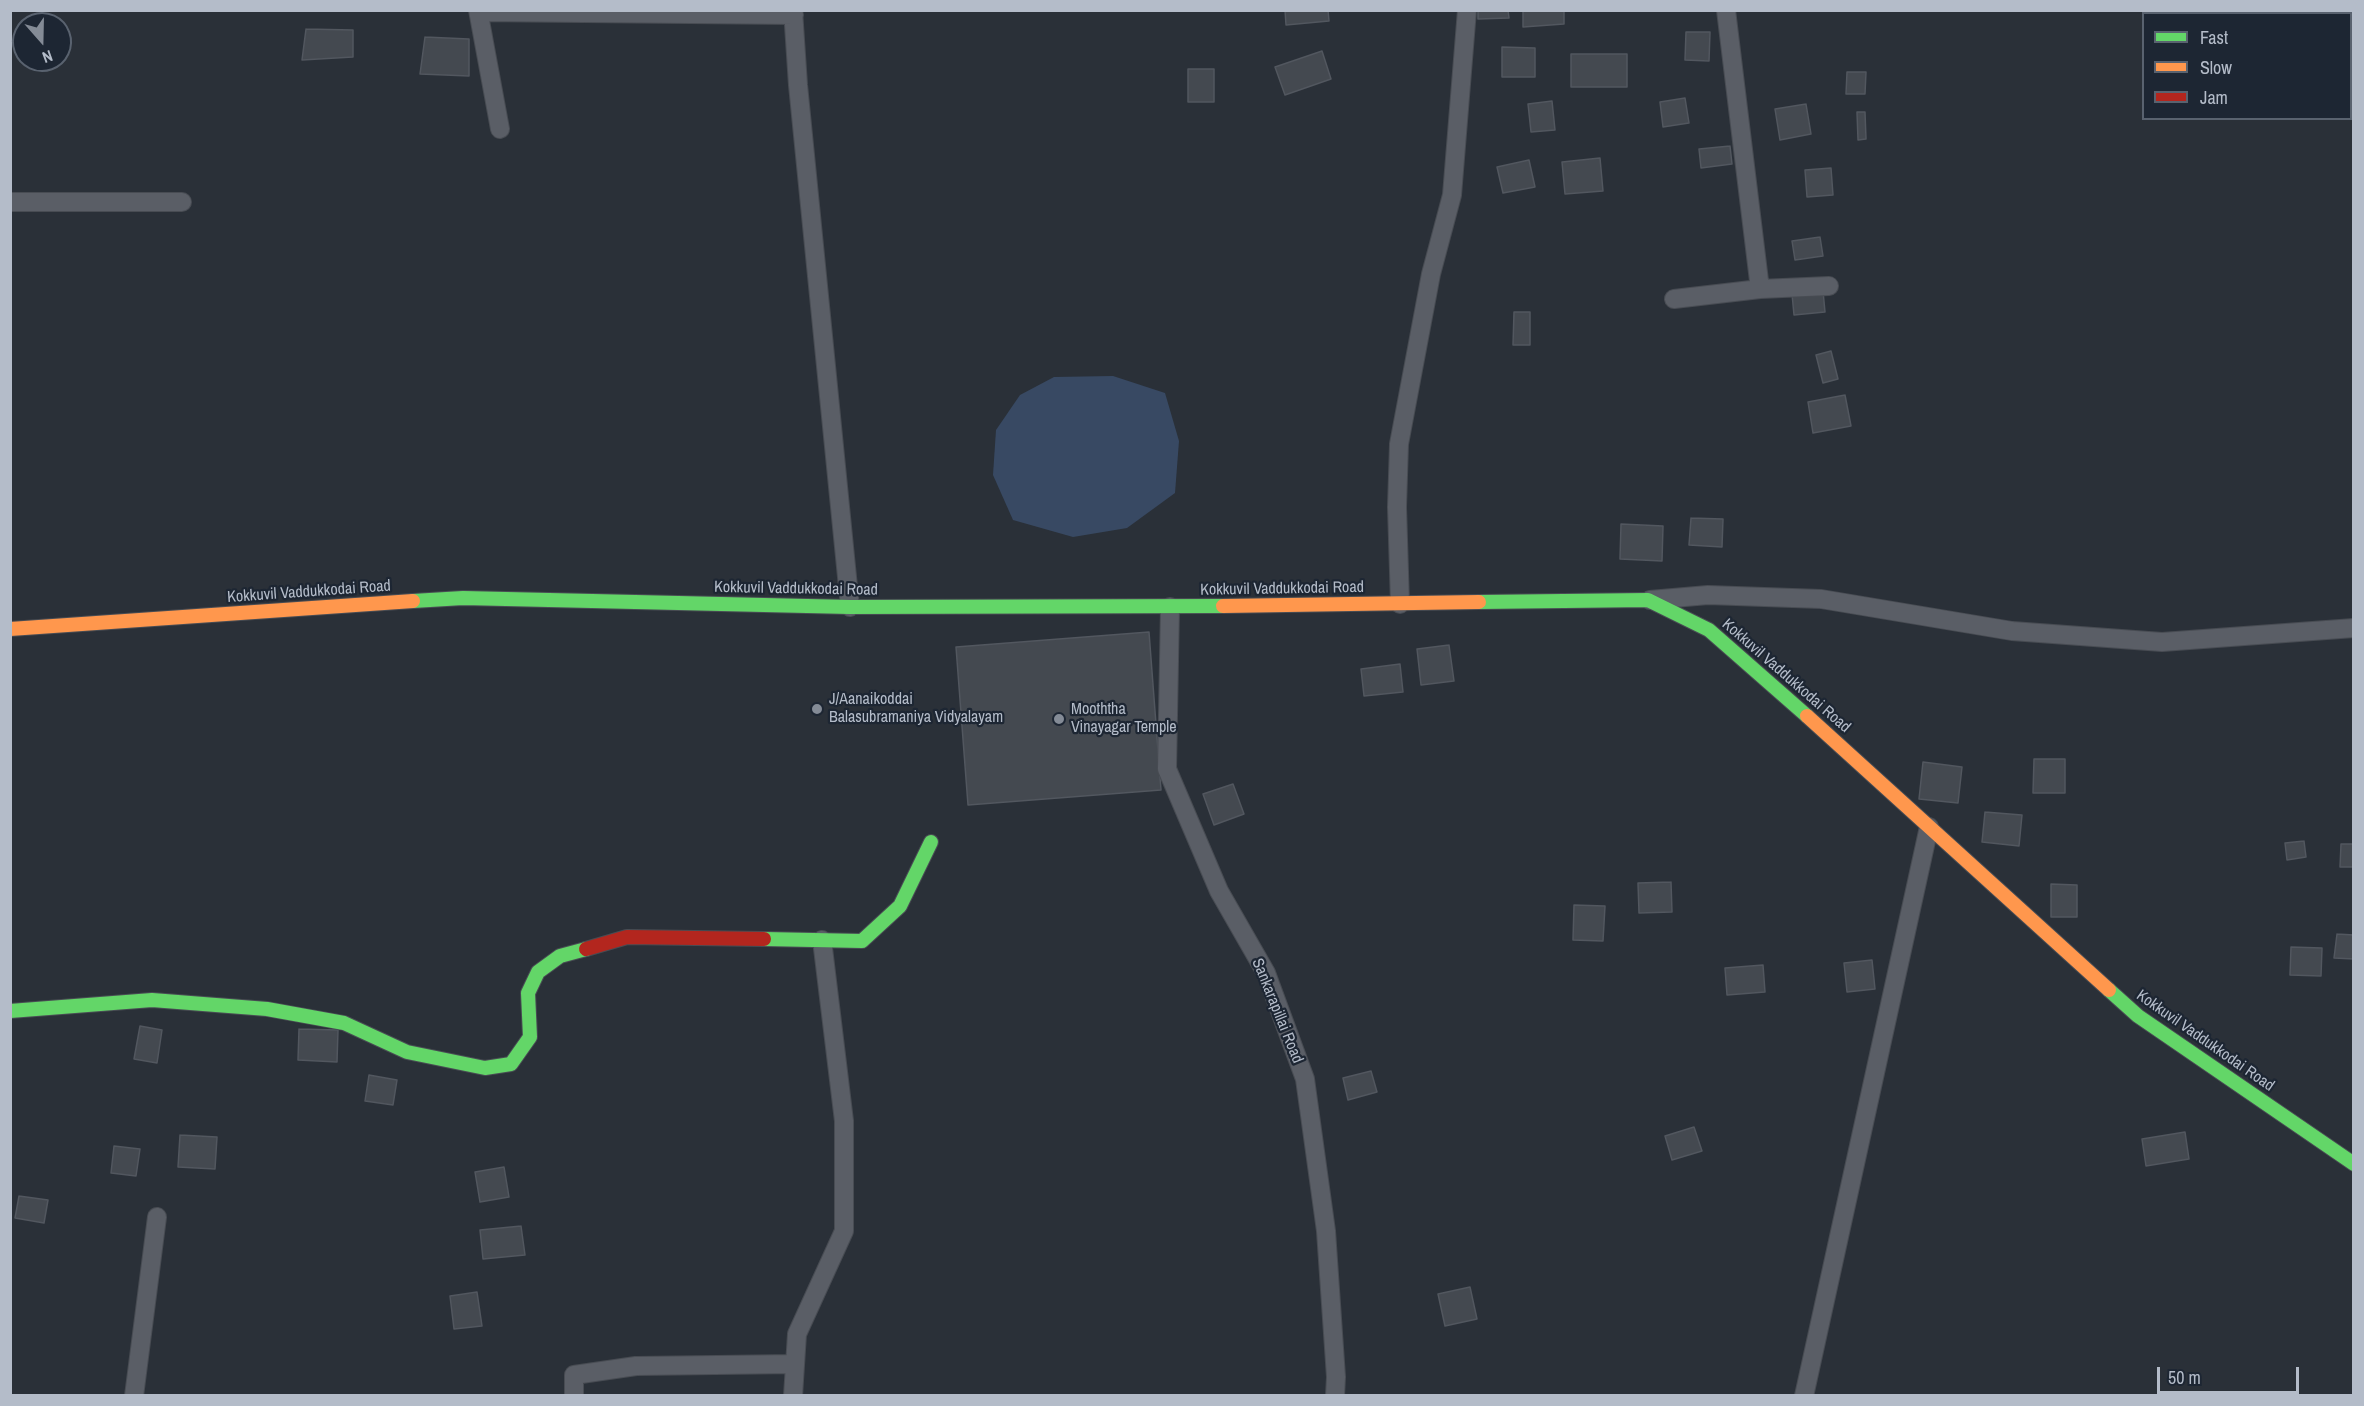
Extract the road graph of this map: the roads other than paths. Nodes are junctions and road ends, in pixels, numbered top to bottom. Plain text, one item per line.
1 (1467, 10) edge
2 (1726, 10) edge
3 (479, 11) edge
4 (794, 13) edge
5 (500, 129) dead end
6 (182, 201) dead end
7 (10, 202) edge
8 (1830, 286) dead end
9 (1760, 289) junction
10 (1674, 299) dead end
11 (1648, 600) junction
12 (1400, 604) junction
13 (850, 607) junction
14 (1170, 607) junction
15 (2354, 628) edge
16 (10, 629) edge
17 (1929, 827) junction
18 (931, 842) dead end
19 (822, 940) junction
20 (10, 1011) edge
21 (2354, 1164) edge
22 (157, 1217) dead end
23 (795, 1364) junction
24 (134, 1395) edge
25 (574, 1395) edge
26 (793, 1395) edge
27 (1335, 1395) edge
28 (1804, 1395) edge

1 - 12 street
2 - 9 street
3 - 4 street
3 - 5 street
4 - 13 street
6 - 7 street
8 - 9 street
9 - 10 street
11 - 12 main road, Kokkuvil Vaddukkodai Road
11 - 15 street
11 - 17 main road, Kokkuvil Vaddukkodai Road
12 - 14 main road, Kokkuvil Vaddukkodai Road
13 - 14 main road, Kokkuvil Vaddukkodai Road
13 - 16 main road, Kokkuvil Vaddukkodai Road
14 - 27 street, Sankarapillai Road
17 - 21 main road, Kokkuvil Vaddukkodai Road
17 - 28 street
18 - 19 main road
19 - 20 main road
19 - 23 street
22 - 24 street
23 - 25 street
23 - 26 street

